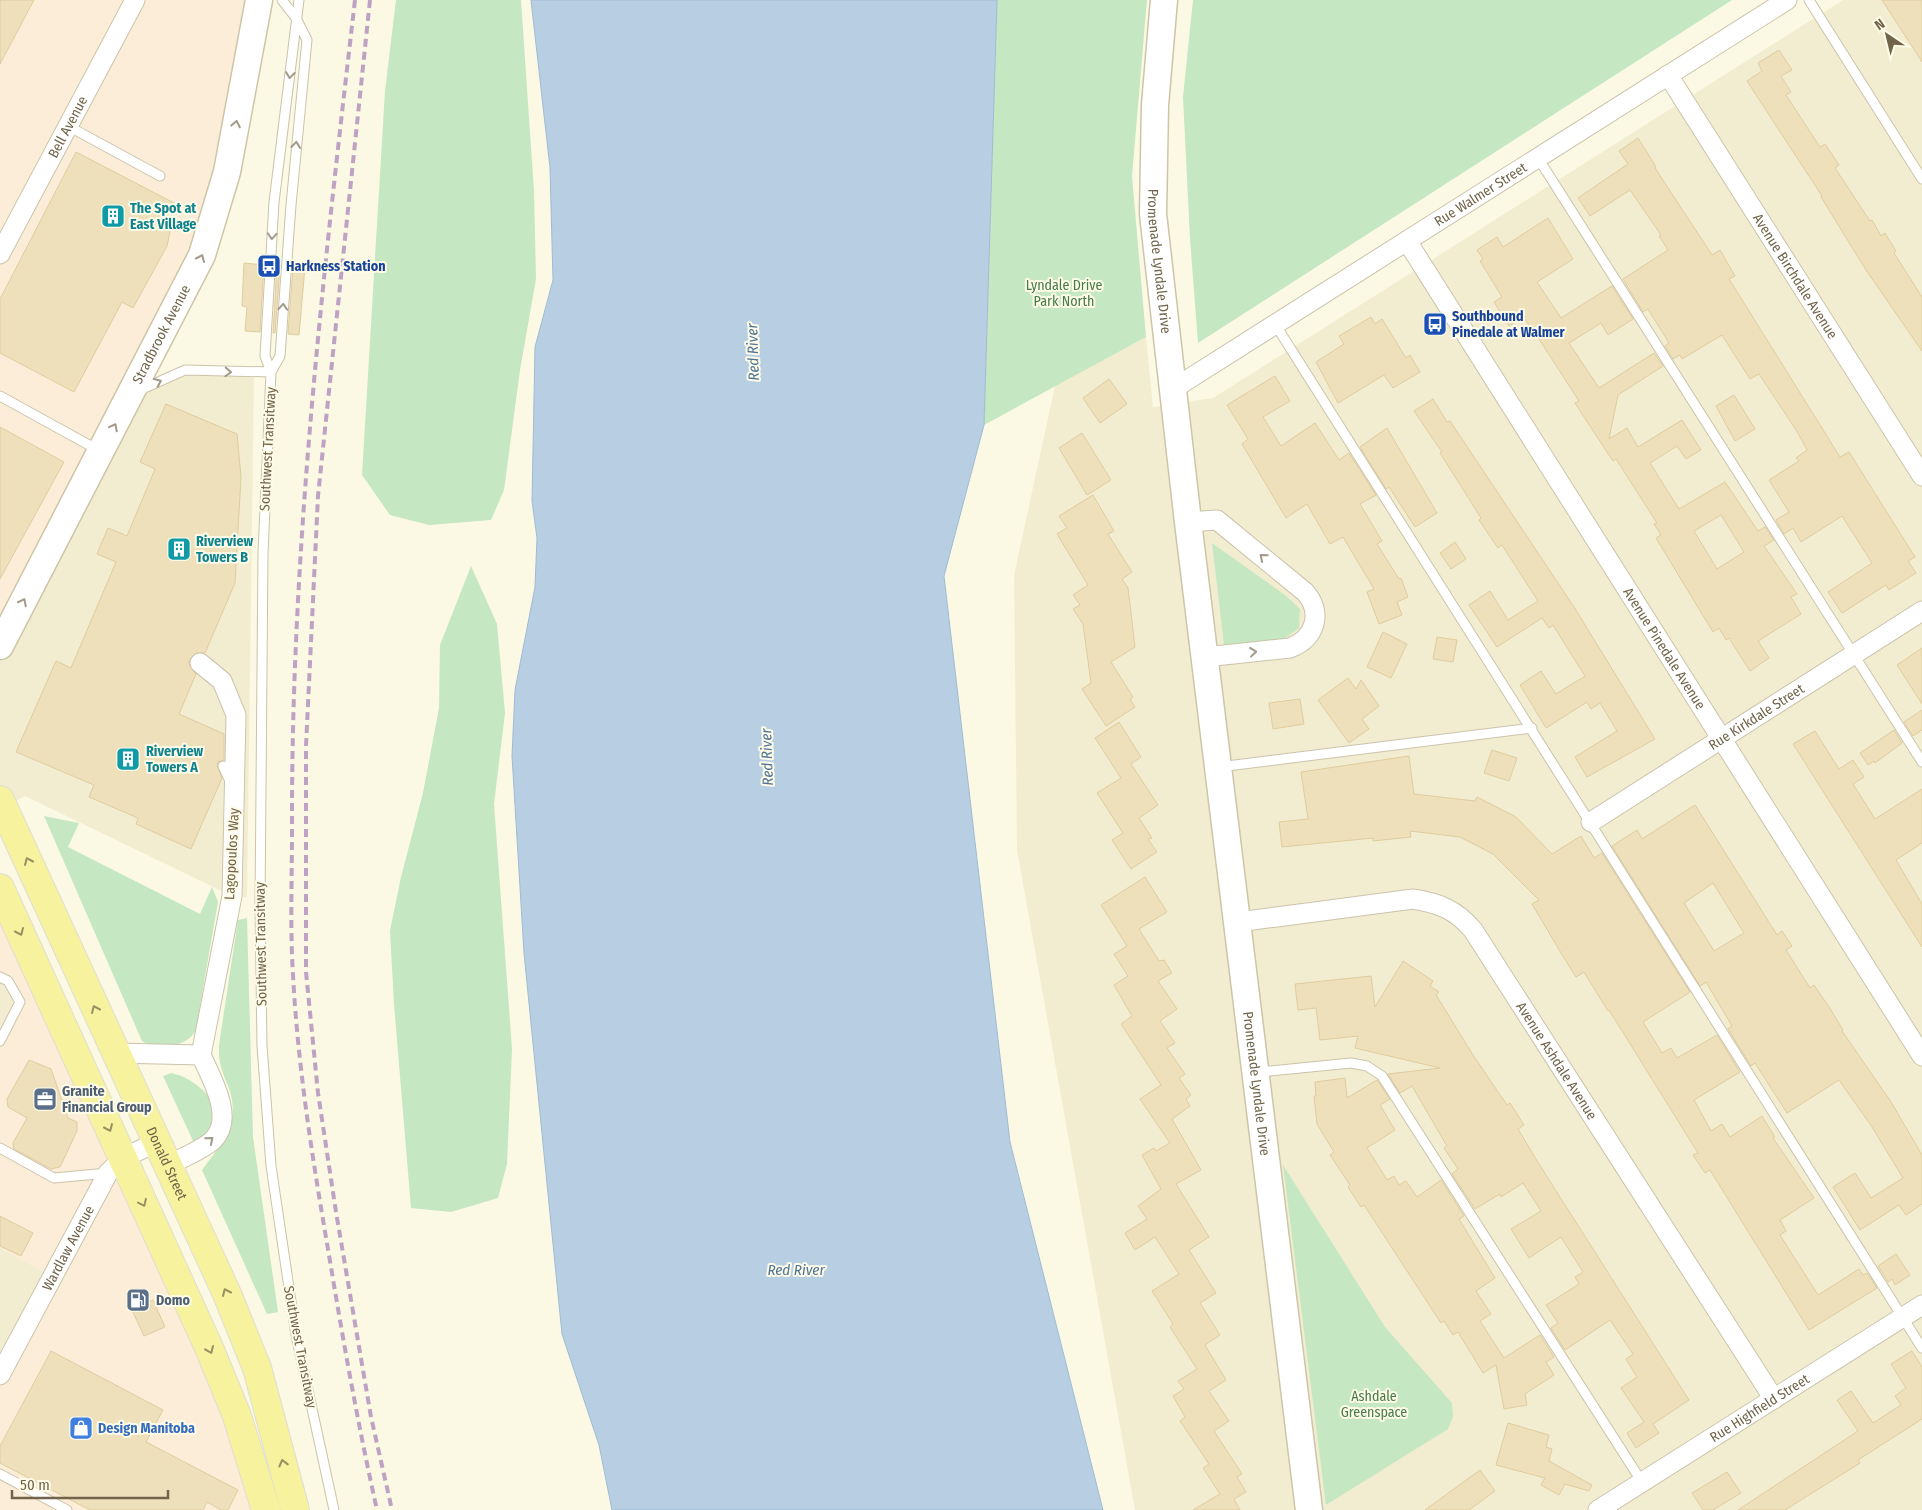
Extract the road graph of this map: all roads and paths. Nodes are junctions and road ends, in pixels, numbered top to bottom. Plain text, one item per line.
1 (135, 0) edge
2 (259, 0) edge
3 (282, 0) edge
4 (299, 0) edge
5 (1164, 0) edge
6 (1787, 0) edge
7 (1810, 0) edge
8 (296, 18) junction
9 (1668, 75) junction
10 (68, 126) junction
11 (1538, 158) junction
12 (160, 176) dead end
13 (1922, 178) edge
14 (1407, 241) junction
15 (0, 254) edge
16 (1275, 324) junction
17 (271, 372) junction
18 (1173, 389) junction
19 (131, 395) junction
20 (0, 396) edge
21 (101, 452) junction
22 (1922, 476) edge
23 (1188, 522) junction
24 (1922, 611) edge
25 (0, 646) edge
26 (1854, 654) junction
27 (1205, 657) junction
28 (200, 663) dead end
29 (1532, 728) junction
30 (1723, 738) junction
31 (1922, 762) edge
32 (223, 766) dead end
33 (1218, 767) junction
34 (234, 793) junction
35 (0, 800) edge
36 (1591, 822) junction
37 (0, 888) edge
38 (1238, 922) junction
39 (0, 977) edge
40 (0, 1041) edge
41 (115, 1053) junction
42 (201, 1055) junction
43 (1922, 1056) edge
44 (1256, 1073) junction
45 (0, 1148) edge
46 (162, 1153) junction
47 (115, 1166) junction
48 (1922, 1305) edge
49 (1903, 1317) junction
50 (1922, 1348) edge
51 (0, 1375) edge
52 (1774, 1399) junction
53 (0, 1474) edge
54 (1642, 1482) junction
55 (67, 1510) edge
56 (266, 1510) edge
57 (295, 1510) edge
58 (334, 1510) edge
59 (1309, 1510) edge
60 (1598, 1510) edge

1 - 10 street, Bell Avenue
19 -> 2 street, Stradbrook Avenue
3 - 8 lane, Southwest Transitway
4 - 8 lane, Southwest Transitway
5 - 18 street, Promenade Lyndale Drive
6 - 9 street, Rue Walmer Street
7 - 13 lane
8 -> 17 lane, Southwest Transitway
17 -> 8 lane, Southwest Transitway
9 - 11 street, Rue Walmer Street
9 - 22 street, Avenue Birchdale Avenue
10 - 12 lane
10 - 15 street, Bell Avenue
11 - 14 street, Rue Walmer Street
11 - 26 lane
14 - 16 street, Rue Walmer Street
14 - 30 street, Avenue Pinedale Avenue
16 - 18 street, Rue Walmer Street
16 - 29 lane
19 -> 17 lane
17 - 58 lane, Southwest Transitway
18 - 23 street, Promenade Lyndale Drive
21 -> 19 street, Stradbrook Avenue
20 - 21 lane
25 -> 21 street, Stradbrook Avenue
23 - 27 street, Promenade Lyndale Drive
27 -> 23 street
24 - 26 street, Rue Kirkdale Street
26 - 30 street, Rue Kirkdale Street
26 - 31 lane
27 - 33 street, Promenade Lyndale Drive
28 - 34 street, Lagopoulos Way
29 - 33 lane
29 - 36 lane
30 - 36 street, Rue Kirkdale Street
30 - 43 street, Avenue Pinedale Avenue
32 - 34 lane
33 - 38 street, Promenade Lyndale Drive
34 - 42 street, Lagopoulos Way
41 -> 35 main road, Donald Street
36 - 49 lane
37 -> 47 main road
38 - 44 street, Promenade Lyndale Drive
38 - 52 street, Avenue Ashdale Avenue
39 - 40 lane
41 - 42 street
41 - 46 main road, Donald Street
46 -> 42 street
44 - 54 lane
44 - 59 street, Promenade Lyndale Drive
45 - 47 lane
46 - 47 street
57 -> 46 main road, Donald Street
47 - 51 street, Wardlaw Avenue
47 -> 56 main road
48 - 49 street, Rue Highfield Street
49 - 50 lane
49 - 52 street, Rue Highfield Street
52 - 54 street, Rue Highfield Street
53 - 55 lane
54 - 60 street, Rue Highfield Street

